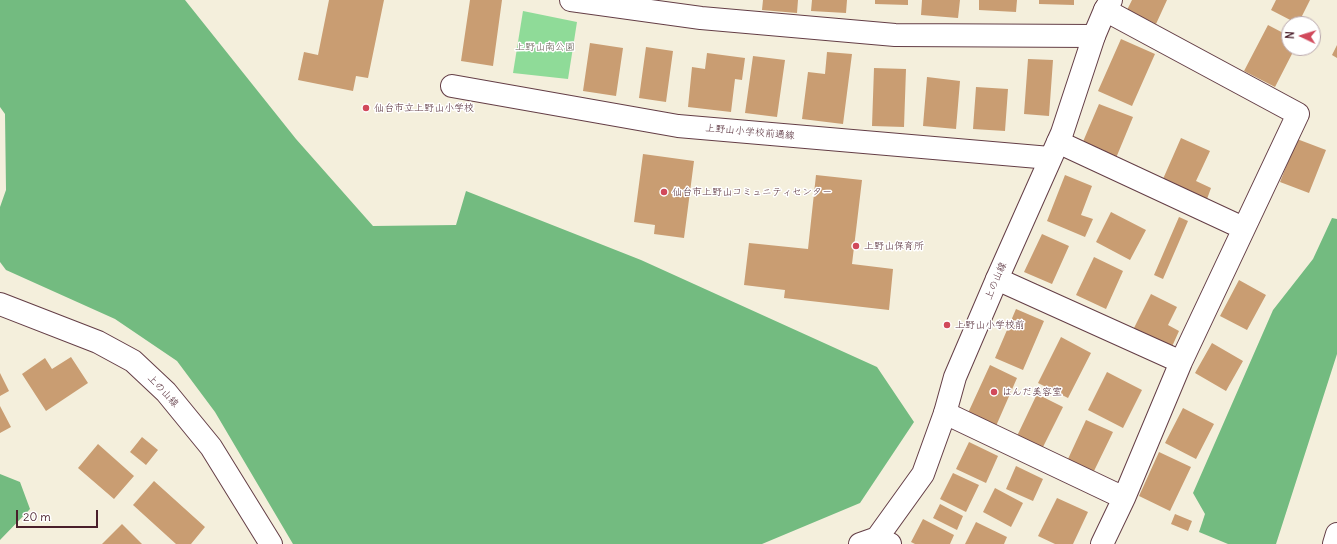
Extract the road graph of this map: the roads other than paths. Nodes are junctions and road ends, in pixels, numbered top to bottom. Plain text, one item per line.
1 (571, 0) edge
2 (1108, 5) edge
3 (1094, 36) junction
4 (452, 86) dead end
5 (1054, 150) junction
6 (1243, 228) junction
7 (997, 279) junction
8 (0, 304) edge
9 (1181, 362) junction
10 (945, 413) junction
11 (1124, 498) junction
12 (1337, 534) edge
13 (875, 543) edge
14 (271, 544) edge
15 (1102, 544) edge
16 (1334, 544) edge

1 - 3 street
2 - 3 street, 上の山線
2 - 6 street
3 - 5 street, 上の山線
4 - 5 street, 上野山小学校前通線
5 - 6 street
5 - 7 street, 上の山線
6 - 9 street
7 - 9 street
7 - 10 street, 上の山線
8 - 14 street, 上の山線
9 - 11 street
10 - 11 street
10 - 13 street, 上の山線
11 - 15 street
12 - 16 street

